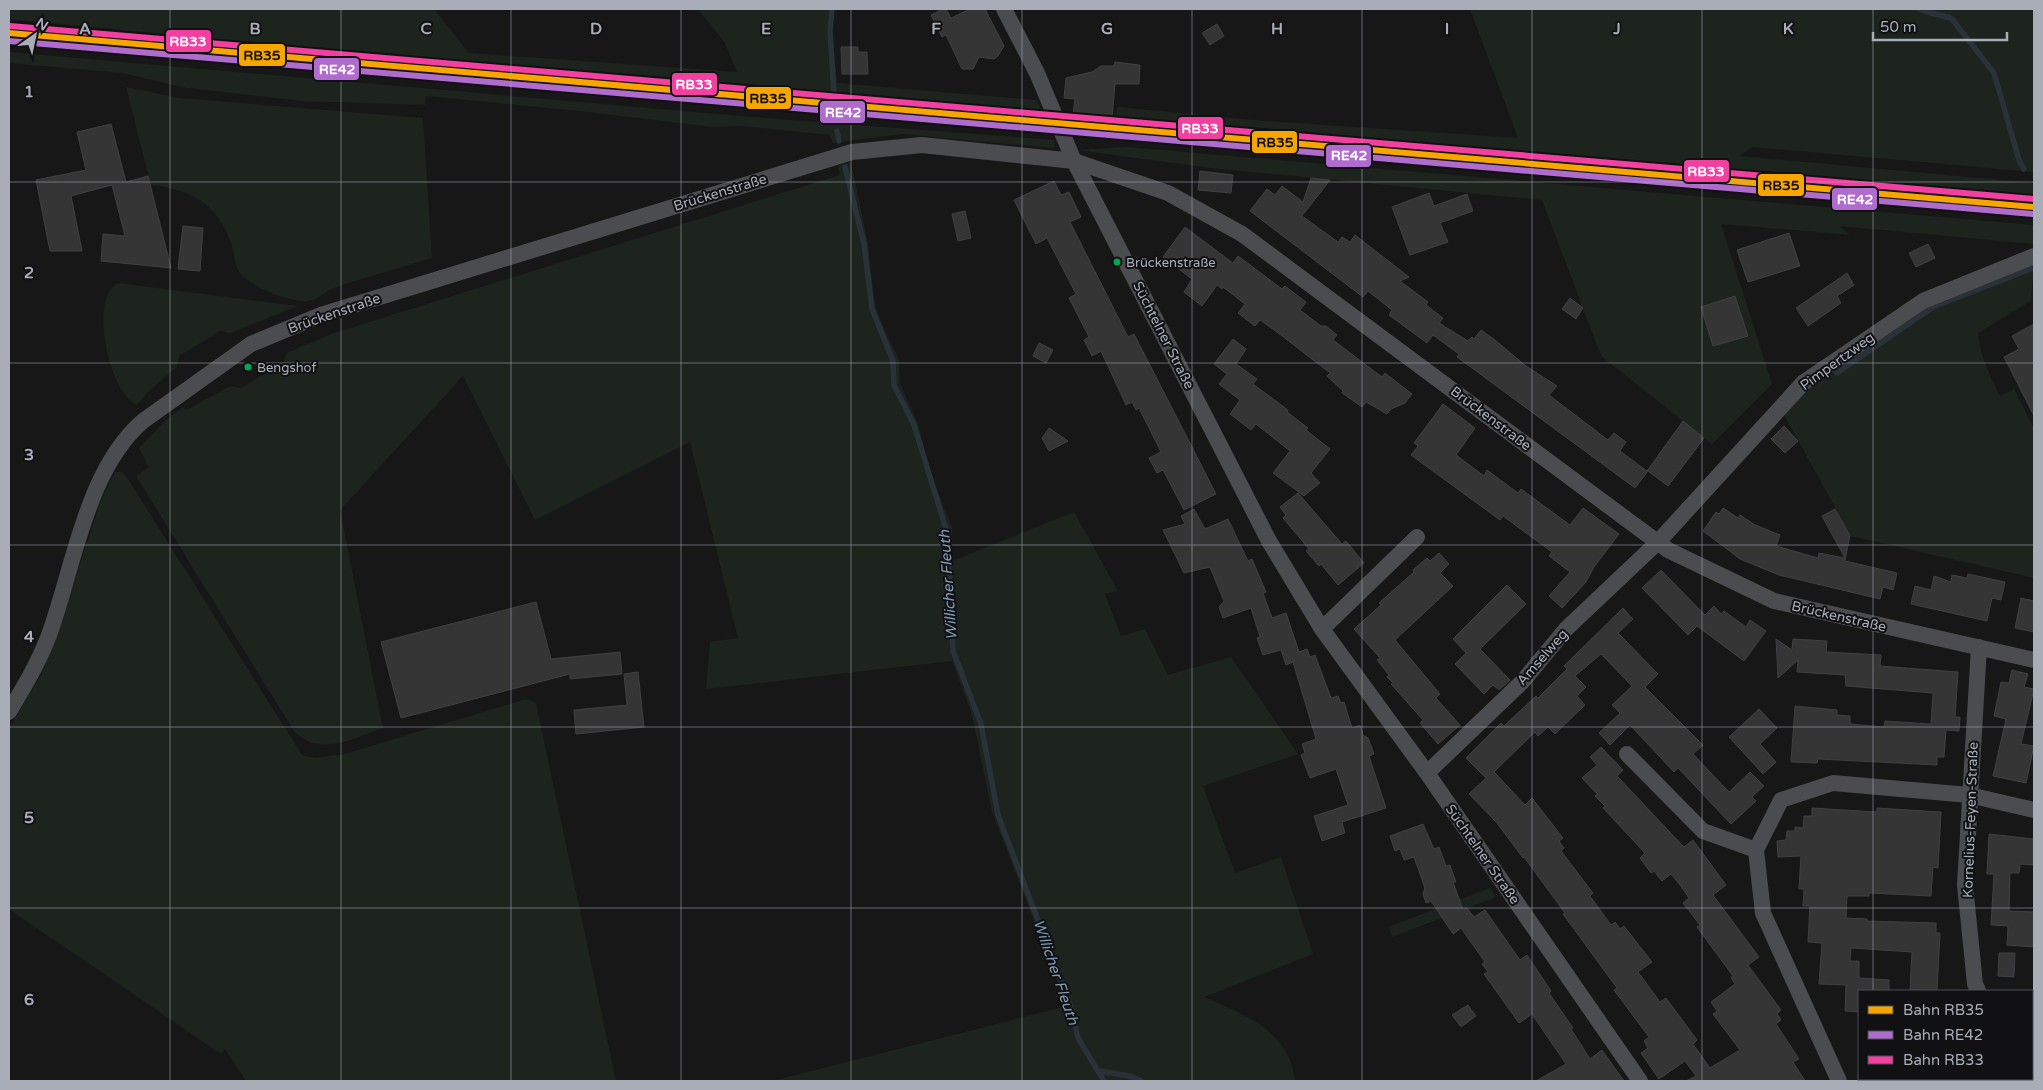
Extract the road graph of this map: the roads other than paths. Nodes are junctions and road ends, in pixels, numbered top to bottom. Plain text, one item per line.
1 (1004, 9) edge
2 (1074, 161) junction
3 (2034, 256) edge
4 (1417, 537) dead end
5 (1658, 542) junction
6 (1322, 629) junction
7 (1979, 648) junction
8 (2034, 660) edge
9 (9, 712) edge
10 (1627, 754) dead end
11 (1427, 773) junction
12 (1970, 794) junction
13 (2034, 810) edge
14 (1756, 850) junction
15 (1978, 990) edge
16 (1640, 1081) edge
17 (1839, 1081) edge

1 - 2 street, Süchtelner Straße
2 - 5 street, Brückenstraße
2 - 6 street, Süchtelner Straße
2 - 9 street, Brückenstraße
3 - 5 street, Pimpertzweg
4 - 6 street
5 - 7 street, Brückenstraße
5 - 11 street, Amselweg
6 - 11 street, Süchtelner Straße
7 - 8 street, Brückenstraße
7 - 12 street, Kornelius-Feyen-Straße
10 - 14 street
11 - 16 street, Süchtelner Straße
12 - 13 street
12 - 14 street
12 - 15 street, Kornelius-Feyen-Straße
14 - 17 street

